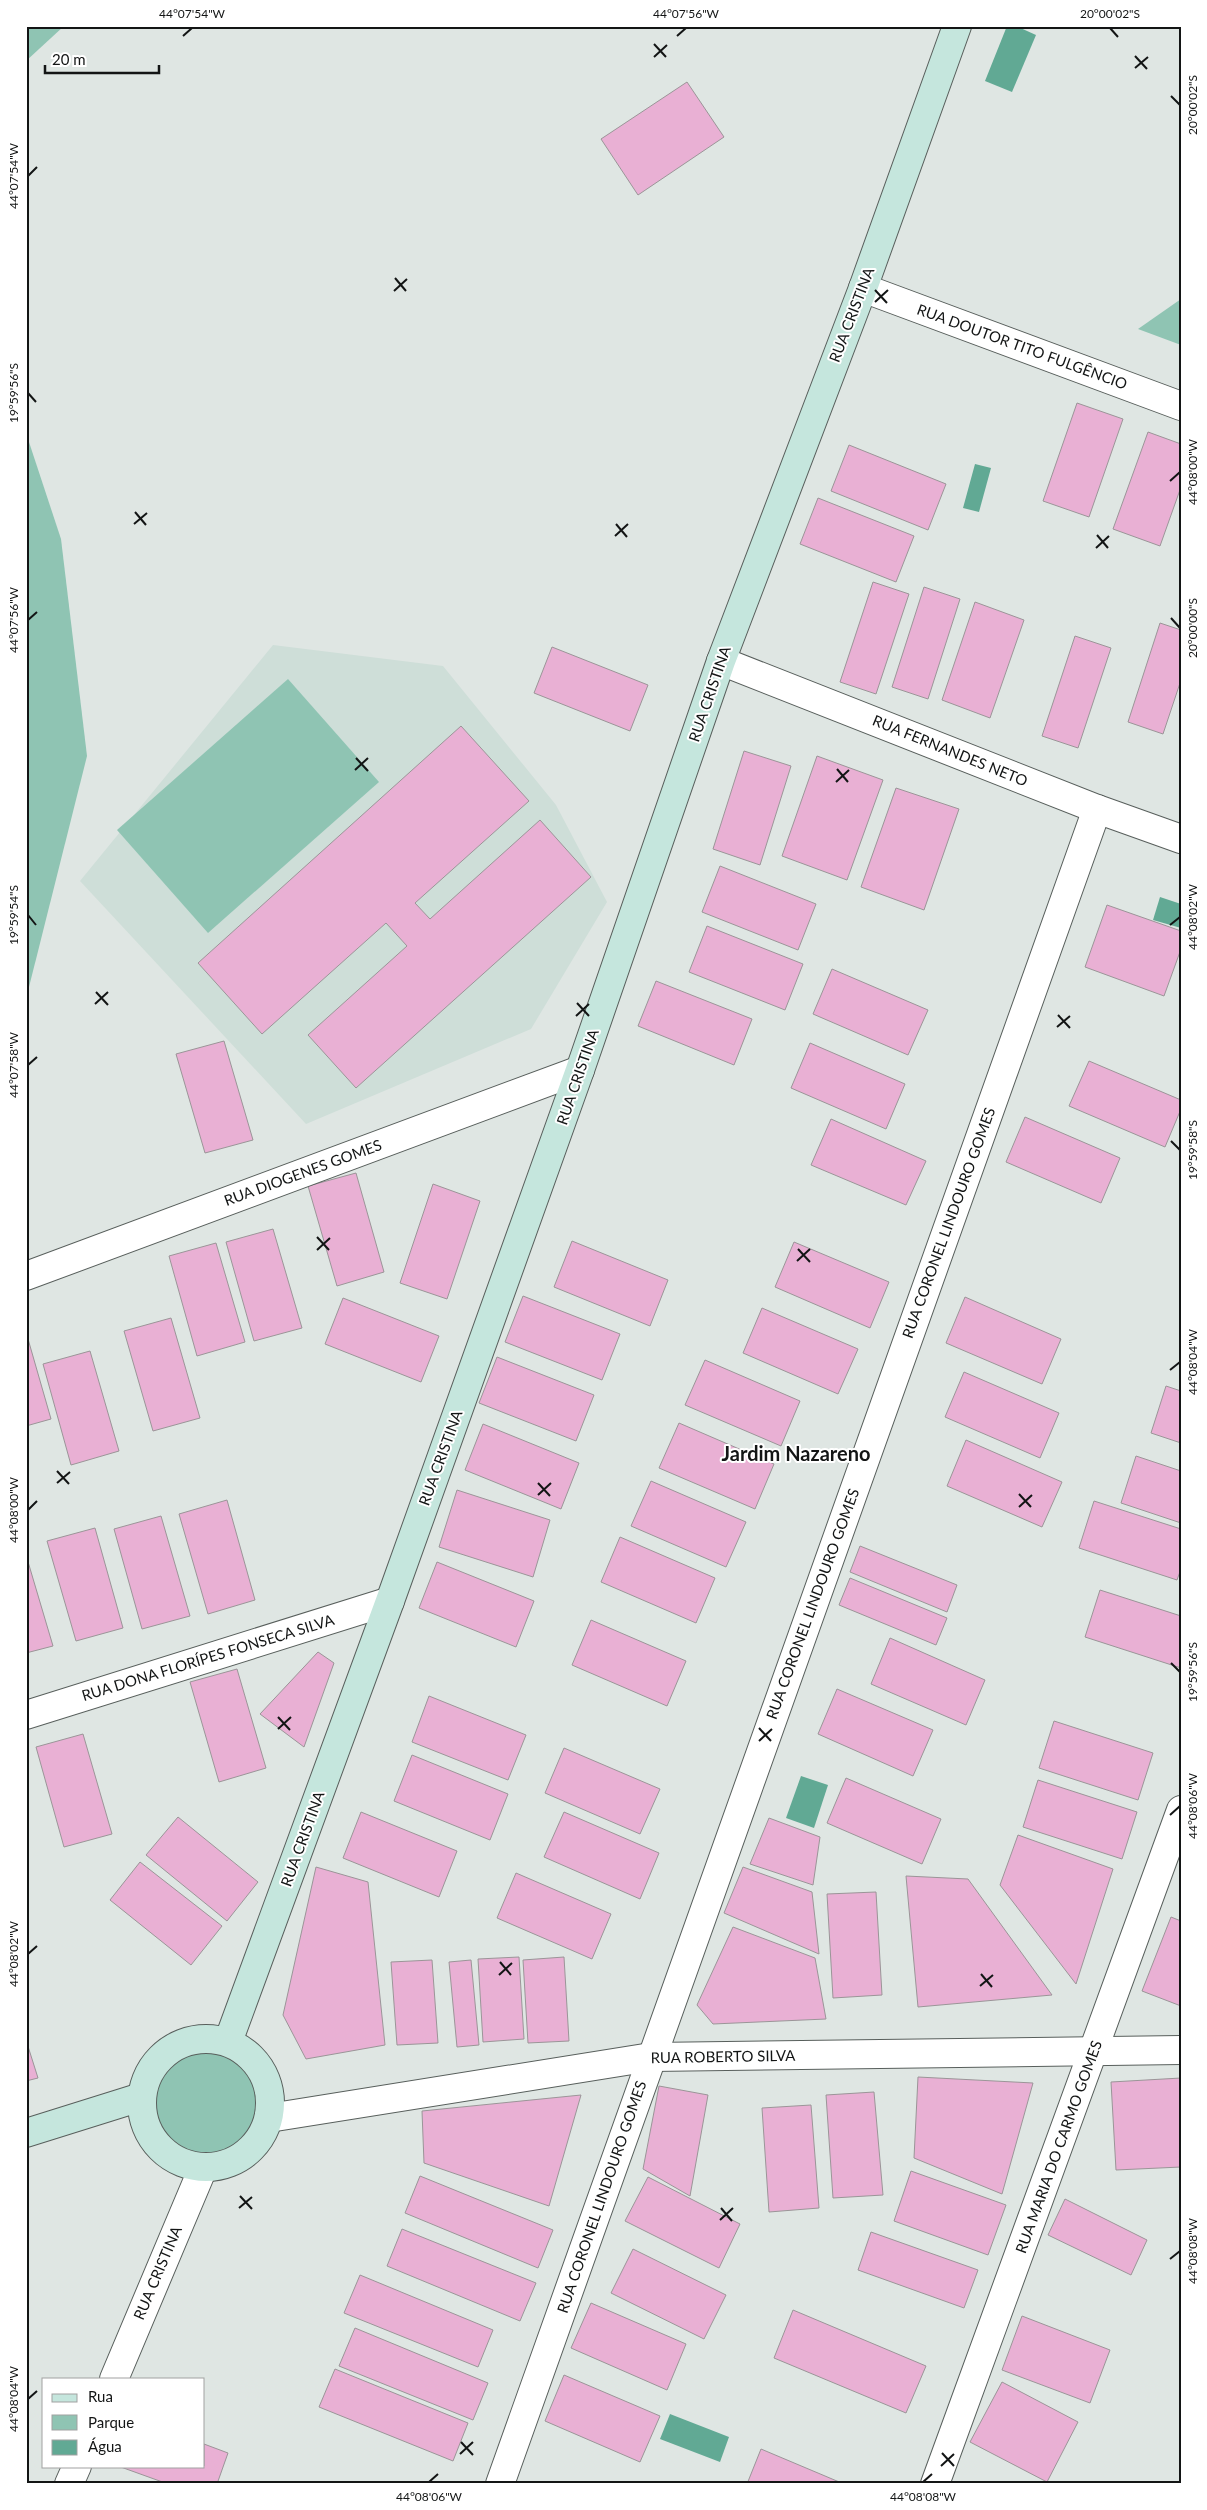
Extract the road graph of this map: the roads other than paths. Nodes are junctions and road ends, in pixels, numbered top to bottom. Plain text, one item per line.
1 (957, 26) edge
2 (862, 288) junction
3 (1181, 406) edge
4 (721, 660) junction
5 (1097, 809) junction
6 (1181, 839) edge
7 (580, 1070) junction
8 (26, 1276) edge
9 (390, 1601) junction
10 (26, 1715) edge
11 (1181, 1810) edge
12 (228, 2042) junction
13 (1181, 2050) edge
14 (1095, 2051) junction
15 (651, 2057) junction
16 (141, 2097) junction
17 (269, 2118) junction
18 (26, 2133) edge
19 (203, 2168) junction
20 (114, 2378) edge
21 (76, 2468) edge
22 (69, 2484) edge
23 (500, 2484) edge
24 (935, 2484) edge

1 - 2 main road, RUA CRISTINA
2 - 3 street, RUA DOUTOR TITO FULGÊNCIO
2 - 4 main road, RUA CRISTINA
4 - 5 street, RUA FERNANDES NETO
4 - 7 main road, RUA CRISTINA
5 - 6 street, RUA FERNANDES NETO
5 - 15 street, RUA CORONEL LINDOURO GOMES
7 - 8 street, RUA DIOGENES GOMES
7 - 9 main road, RUA CRISTINA
9 - 10 street, RUA DONA FLORÍPES FONSECA SILVA
9 - 12 main road, RUA CRISTINA
11 - 14 street, RUA MARIA DO CARMO GOMES
12 - 16 main road
12 - 17 main road
13 - 14 street, RUA ROBERTO SILVA
14 - 15 street, RUA ROBERTO SILVA
14 - 24 street, RUA MARIA DO CARMO GOMES
15 - 17 street, RUA ROBERTO SILVA
15 - 23 street, RUA CORONEL LINDOURO GOMES
16 - 18 main road
16 - 19 main road
17 - 19 main road
19 - 20 street, RUA CRISTINA
21 - 22 street

